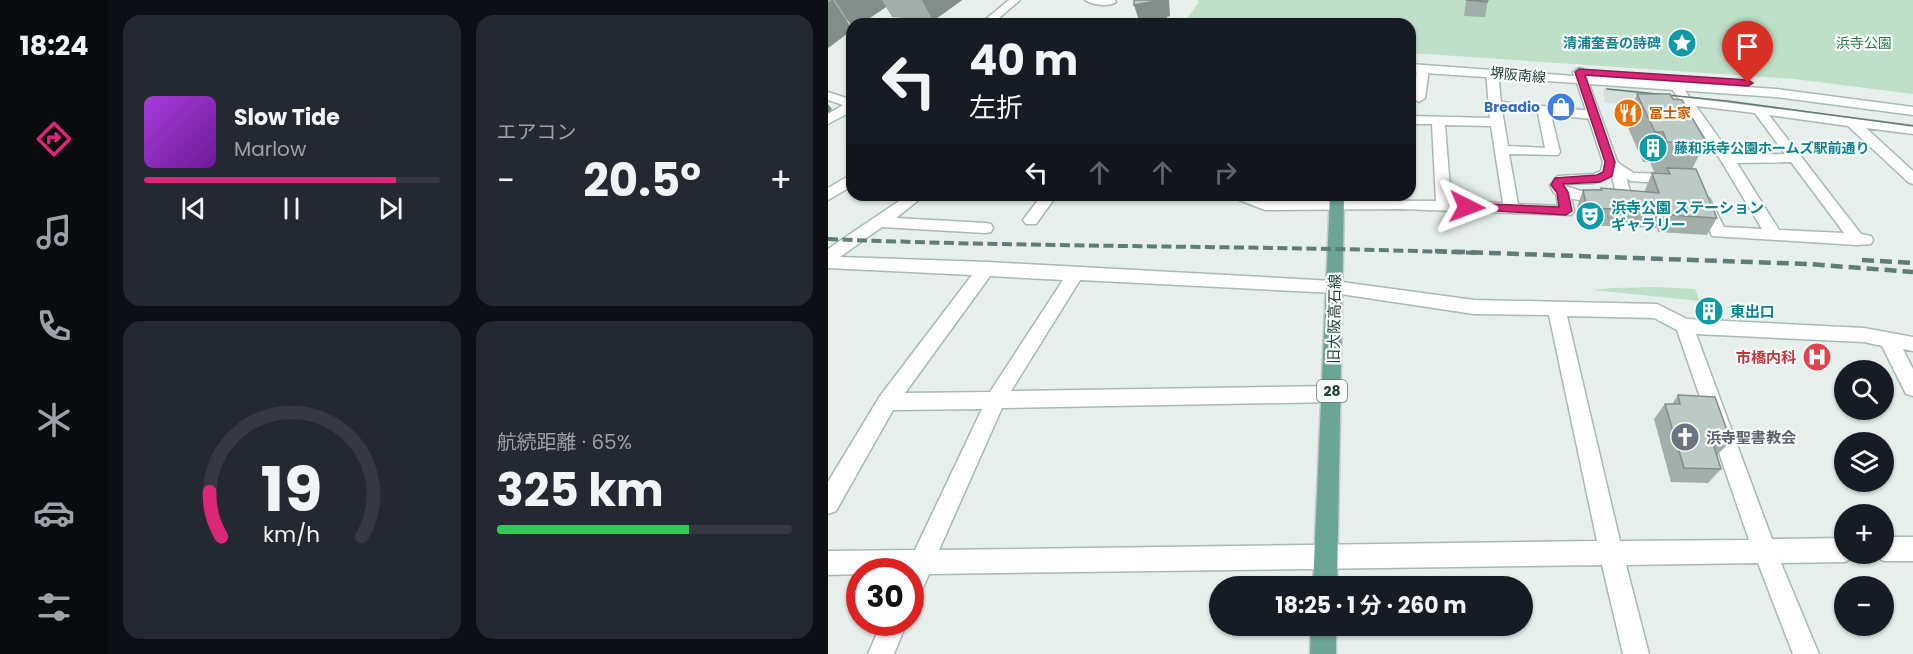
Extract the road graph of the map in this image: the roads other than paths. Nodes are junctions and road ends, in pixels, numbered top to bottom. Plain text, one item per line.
1 (1015, 0) edge
2 (1090, 0) edge
3 (1111, 2) dead end
4 (992, 18) edge
5 (1416, 61) edge
6 (1416, 68) edge
7 (1424, 69) junction
8 (1492, 73) junction
9 (1580, 76) junction
10 (1676, 86) junction
11 (1419, 98) dead end
12 (843, 101) edge
13 (1688, 101) junction
14 (1913, 102) edge
15 (1495, 105) junction
16 (1758, 109) junction
17 (1544, 111) junction
18 (1913, 111) edge
19 (1593, 115) junction
20 (828, 120) edge
21 (1416, 120) edge
22 (1438, 121) junction
23 (1851, 121) junction
24 (1497, 122) junction
25 (1913, 130) edge
26 (1502, 150) junction
27 (1795, 158) junction
28 (1727, 159) junction
29 (1610, 162) junction
30 (1684, 179) edge
31 (1913, 179) edge
32 (846, 183) edge
33 (1700, 190) edge
34 (1563, 192) junction
35 (828, 195) edge
36 (909, 201) edge
37 (1045, 201) edge
38 (1255, 201) edge
39 (1271, 201) edge
40 (1337, 201) edge
41 (1355, 201) edge
42 (1444, 206) junction
43 (1511, 209) junction
44 (1031, 220) dead end
45 (878, 222) junction
46 (985, 228) dead end
47 (1774, 235) junction
48 (828, 257) edge
49 (828, 262) edge
50 (987, 268) junction
51 (1075, 274) junction
52 (1334, 287) junction
53 (1556, 308) junction
54 (1684, 326) junction
55 (1889, 341) junction
56 (1913, 344) edge
57 (1913, 388) edge
58 (1332, 393) junction
59 (996, 399) junction
60 (887, 402) junction
61 (828, 503) edge
62 (1894, 549) edge
63 (1913, 549) edge
64 (1834, 550) edge
65 (1765, 551) junction
66 (1611, 553) junction
67 (1325, 557) junction
68 (924, 558) edge
69 (924, 562) edge
70 (828, 563) edge
71 (846, 563) edge
72 (1325, 576) edge
73 (889, 636) edge
74 (1324, 636) edge
75 (881, 654) edge
76 (1323, 654) edge
77 (1636, 654) edge
78 (1806, 654) edge

1 - 4 street
2 - 3 street
5 - 9 street, 堺阪南線
6 - 7 street, 堺阪南線
7 - 8 street, 堺阪南線
7 - 11 street
8 - 9 street, 堺阪南線
8 - 15 street
9 - 10 street, 堺阪南線
9 - 14 street, 堺阪南線
9 - 19 street
10 - 13 street
10 - 18 street, 堺阪南線
12 - 20 street
13 - 16 street
13 - 28 street
15 - 17 street
15 - 24 street
16 - 23 street
16 - 27 street
17 - 19 street
17 - 26 street
19 - 29 street
21 - 22 street
22 - 24 street
22 - 42 street
23 - 25 street
23 - 31 street
24 - 26 street
26 - 43 street
27 - 28 street
27 - 47 street
28 - 47 street
29 - 30 street
29 - 34 street
29 - 34 street
32 - 35 street
33 - 47 street
34 - 43 street
36 - 45 street
37 - 44 street
38 - 39 street
40 - 52 main road, 旧大阪高石線 / 28
41 - 42 street
42 - 43 street
45 - 46 street
45 - 48 street
49 - 50 street
50 - 51 street
50 - 60 street
51 - 52 street
51 - 59 street
52 - 53 street
52 - 58 main road, 旧大阪高石線 / 28
53 - 54 street
53 - 66 street
54 - 55 street
54 - 65 street
55 - 56 street
55 - 57 street
58 - 59 street
58 - 67 main road, 旧大阪高石線 / 28
59 - 60 street
59 - 68 street
60 - 61 street
62 - 63 street
64 - 65 street
65 - 66 street
65 - 78 street
66 - 67 street
66 - 77 street
67 - 69 street
67 - 72 main road, 旧大阪高石線 / 28
70 - 71 street
73 - 75 street
74 - 76 main road

